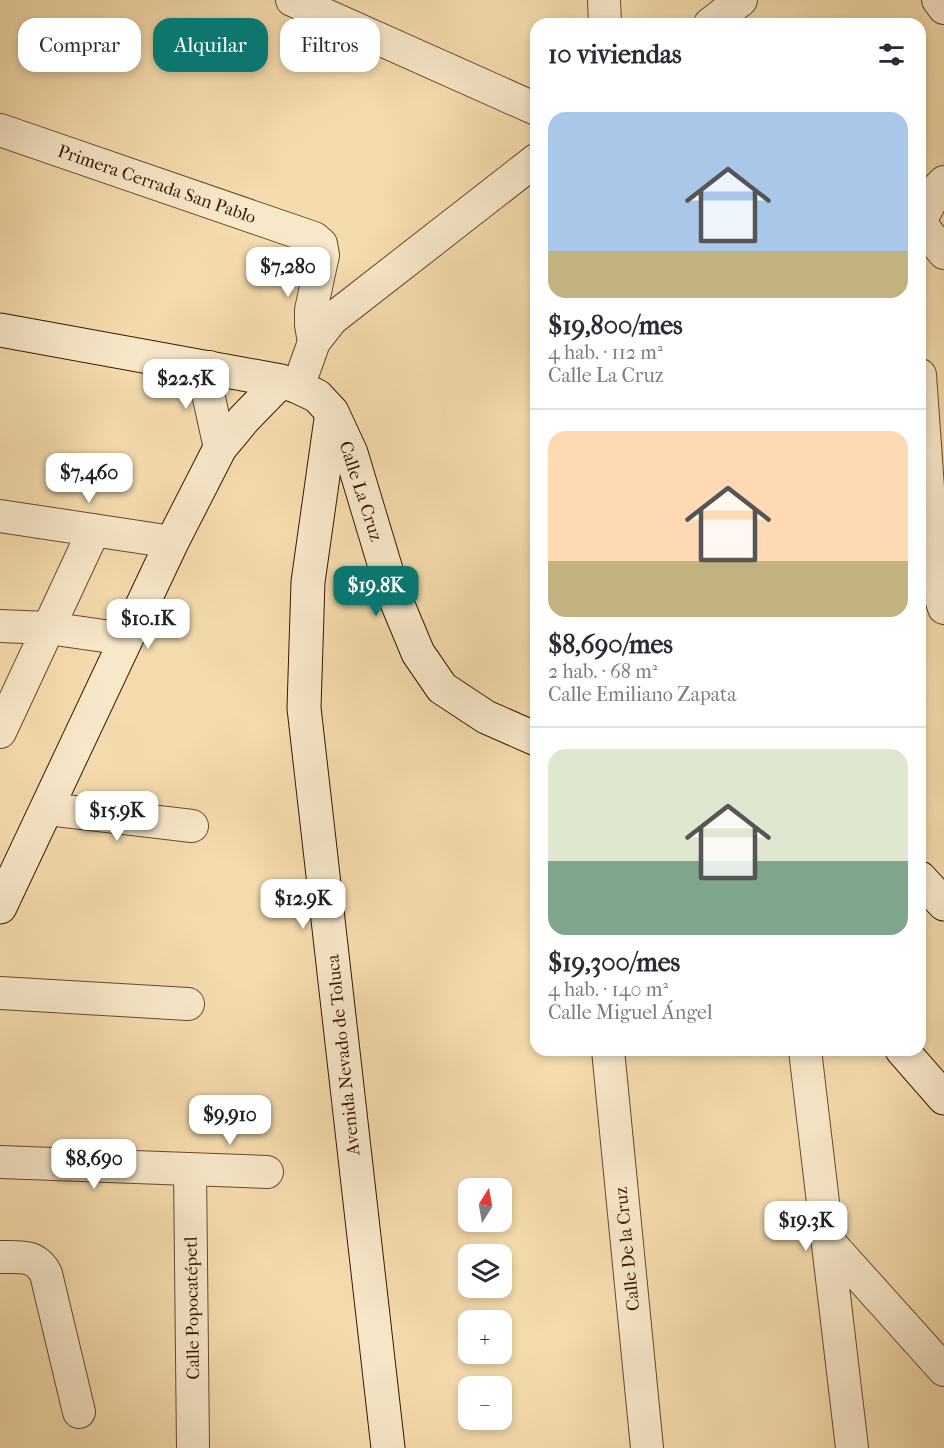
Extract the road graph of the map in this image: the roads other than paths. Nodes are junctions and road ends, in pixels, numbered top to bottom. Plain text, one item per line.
1 (292, 0) edge
2 (604, 0) edge
3 (741, 0) edge
4 (938, 0) edge
5 (944, 8) edge
6 (605, 18) edge
7 (718, 18) edge
8 (530, 106) edge
9 (0, 130) edge
10 (530, 165) edge
11 (944, 182) edge
12 (926, 211) edge
13 (926, 230) edge
14 (944, 253) edge
15 (0, 330) edge
16 (314, 342) junction
17 (208, 367) junction
18 (307, 394) junction
19 (220, 448) junction
20 (926, 457) edge
21 (0, 516) edge
22 (94, 530) junction
23 (172, 542) junction
24 (944, 608) edge
25 (0, 626) edge
26 (48, 628) junction
27 (126, 639) junction
28 (0, 732) edge
29 (530, 736) edge
30 (48, 809) junction
31 (192, 826) dead end
32 (926, 884) edge
33 (944, 904) edge
34 (0, 907) edge
35 (0, 993) edge
36 (188, 1004) dead end
37 (609, 1056) edge
38 (807, 1056) edge
39 (907, 1056) edge
40 (944, 1098) edge
41 (0, 1162) edge
42 (190, 1169) junction
43 (267, 1172) dead end
44 (829, 1242) junction
45 (0, 1257) edge
46 (944, 1370) edge
47 (79, 1412) dead end
48 (193, 1448) edge
49 (388, 1448) edge
50 (646, 1448) edge
51 (852, 1448) edge

1 - 8 street
2 - 6 street
3 - 7 street
4 - 5 street
9 - 16 street, Primera Cerrada San Pablo
10 - 16 street
11 - 12 street
13 - 14 street
15 - 17 street
16 - 18 street
17 - 18 street
17 - 19 street
18 - 19 street
18 - 29 street, Calle La Cruz
18 - 49 street, Avenida Nevado de Toluca
19 - 23 street
20 - 24 street
21 - 22 street
22 - 23 street
22 - 26 street
23 - 27 street
25 - 26 street
26 - 27 street
26 - 28 street
27 - 30 street
30 - 31 street
30 - 34 street
32 - 33 street
35 - 36 street
37 - 50 street, Calle De la Cruz
38 - 44 street
39 - 40 street
41 - 42 street
42 - 43 street
42 - 48 street, Calle Popocatépetl
44 - 46 street
44 - 51 street
45 - 47 street

